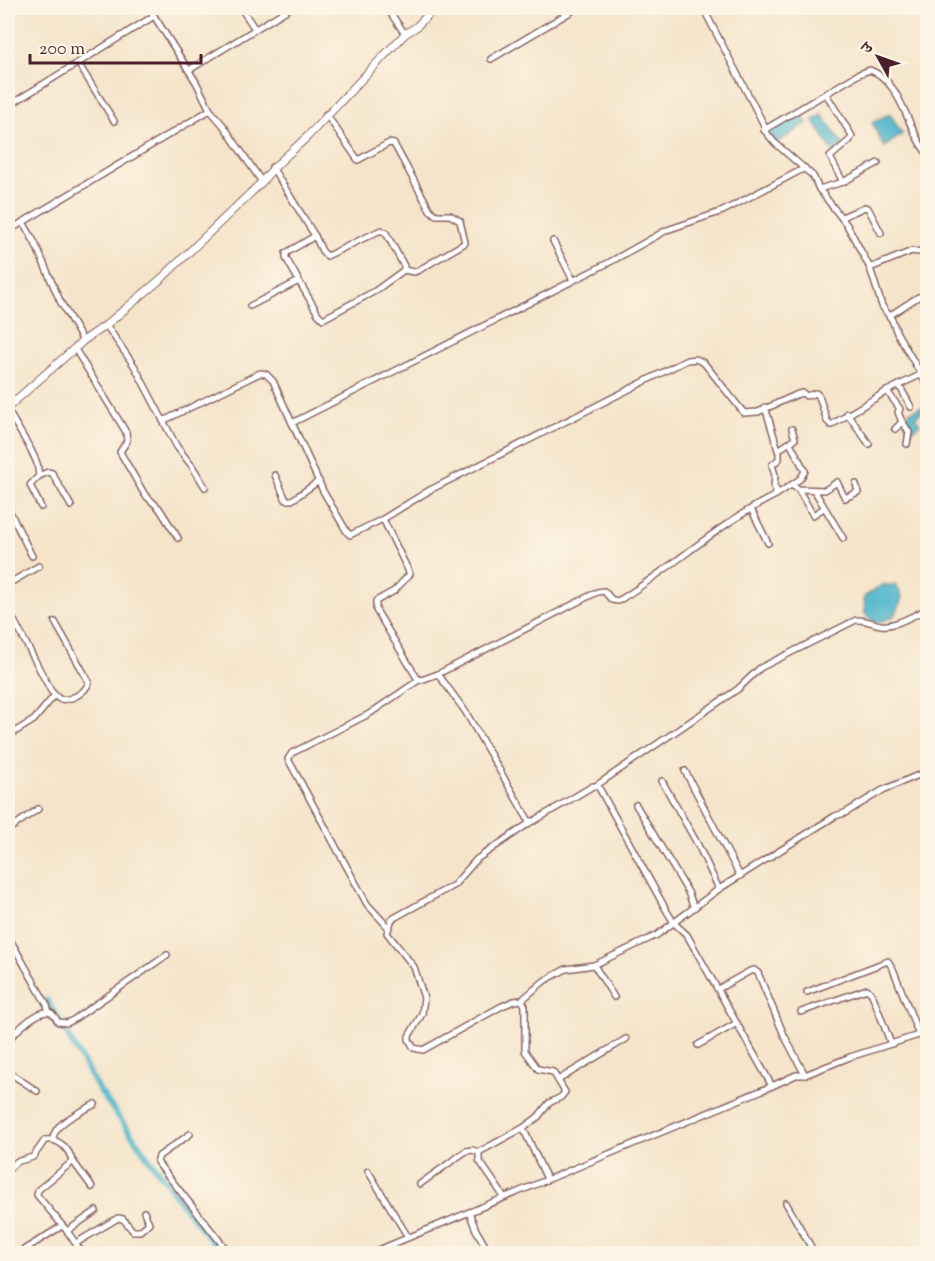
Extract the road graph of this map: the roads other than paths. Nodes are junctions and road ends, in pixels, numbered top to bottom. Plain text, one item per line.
1 (149, 8) edge
2 (241, 8) edge
3 (387, 8) edge
4 (435, 8) edge
5 (577, 8) edge
6 (703, 8) edge
7 (285, 9) edge
8 (154, 16) junction
9 (255, 29) junction
10 (405, 34) junction
11 (491, 59) dead end
12 (78, 63) junction
13 (189, 70) junction
14 (826, 94) junction
15 (8, 106) edge
16 (210, 110) junction
17 (326, 114) junction
18 (114, 121) dead end
19 (764, 130) junction
20 (927, 154) edge
21 (878, 163) dead end
22 (272, 167) junction
23 (805, 168) junction
24 (262, 182) junction
25 (843, 182) junction
26 (819, 189) junction
27 (842, 217) junction
28 (23, 222) junction
29 (8, 231) edge
30 (881, 233) dead end
31 (315, 236) junction
32 (553, 241) dead end
33 (927, 247) edge
34 (870, 268) junction
35 (404, 270) junction
36 (573, 280) junction
37 (299, 281) junction
38 (927, 303) edge
39 (250, 306) dead end
40 (889, 316) junction
41 (106, 325) junction
42 (83, 341) junction
43 (75, 349) junction
44 (922, 374) junction
45 (899, 385) junction
46 (927, 386) edge
47 (887, 391) junction
48 (765, 407) junction
49 (911, 407) dead end
50 (8, 409) edge
51 (847, 413) junction
52 (902, 420) junction
53 (163, 421) junction
54 (292, 423) junction
55 (792, 429) dead end
56 (895, 429) dead end
57 (790, 443) junction
58 (869, 444) dead end
59 (907, 444) dead end
60 (778, 450) junction
61 (275, 475) dead end
62 (39, 476) junction
63 (319, 482) junction
64 (856, 484) dead end
65 (791, 485) junction
66 (205, 487) dead end
67 (798, 489) junction
68 (814, 490) junction
69 (776, 495) junction
70 (71, 506) dead end
71 (41, 507) dead end
72 (8, 508) edge
73 (751, 508) junction
74 (824, 508) junction
75 (383, 519) junction
76 (178, 538) dead end
77 (843, 538) dead end
78 (768, 543) dead end
79 (32, 556) dead end
80 (39, 566) dead end
81 (8, 584) edge
82 (8, 609) edge
83 (925, 610) edge
84 (927, 620) edge
85 (55, 622) dead end
86 (438, 674) junction
87 (419, 680) junction
88 (54, 696) junction
89 (8, 736) edge
90 (685, 771) dead end
91 (927, 771) edge
92 (662, 781) dead end
93 (597, 784) junction
94 (636, 805) dead end
95 (38, 809) dead end
96 (531, 822) junction
97 (8, 830) edge
98 (740, 876) junction
99 (718, 889) junction
100 (694, 908) junction
101 (674, 923) junction
102 (388, 927) junction
103 (8, 936) edge
104 (168, 955) dead end
105 (594, 965) junction
106 (718, 989) junction
107 (807, 992) dead end
108 (614, 997) dead end
109 (522, 1000) junction
110 (49, 1012) junction
111 (801, 1012) dead end
112 (736, 1023) junction
113 (927, 1032) edge
114 (920, 1035) junction
115 (626, 1039) dead end
116 (8, 1040) edge
117 (891, 1044) junction
118 (698, 1045) dead end
119 (8, 1072) edge
120 (805, 1075) junction
121 (558, 1080) junction
122 (772, 1086) junction
123 (37, 1091) dead end
124 (95, 1104) dead end
125 (523, 1128) junction
126 (189, 1134) dead end
127 (53, 1139) junction
128 (479, 1152) junction
129 (72, 1160) junction
130 (8, 1170) edge
131 (368, 1171) dead end
132 (547, 1179) junction
133 (420, 1184) dead end
134 (92, 1187) dead end
135 (504, 1197) junction
136 (786, 1203) dead end
137 (96, 1211) dead end
138 (144, 1212) dead end
139 (469, 1212) junction
140 (62, 1226) junction
141 (67, 1231) junction
142 (408, 1237) junction
143 (76, 1243) junction
144 (17, 1254) edge
145 (83, 1254) edge
146 (230, 1254) edge
147 (369, 1254) edge
148 (490, 1254) edge
149 (815, 1254) edge

1 - 8 street
2 - 9 street
3 - 10 street
4 - 10 street
5 - 11 street
6 - 19 street
7 - 9 street
8 - 12 street
8 - 13 street
9 - 13 street
10 - 17 street
12 - 15 street
12 - 18 street
13 - 16 street
14 - 19 street
14 - 20 street
14 - 25 street
16 - 24 street
16 - 28 street
17 - 22 street
17 - 35 street
19 - 23 street
21 - 25 street
22 - 24 street
22 - 31 street
23 - 26 street
23 - 36 street
24 - 41 street
25 - 26 street
26 - 27 street
27 - 30 street
27 - 34 street
28 - 29 street
28 - 42 street
31 - 35 street
31 - 37 street
32 - 36 street
33 - 34 street
34 - 40 street
35 - 37 street
36 - 54 street
37 - 39 street
38 - 40 street
40 - 44 street
41 - 42 street
41 - 53 street
42 - 43 street
43 - 50 street
43 - 76 street
44 - 45 street
44 - 46 street
45 - 47 street
45 - 49 street
47 - 51 street
47 - 52 street
48 - 51 street
48 - 60 street
48 - 75 street
50 - 62 street
51 - 58 street
52 - 56 street
52 - 59 street
53 - 54 street
53 - 66 street
54 - 63 street
55 - 57 street
57 - 60 street
57 - 65 street
60 - 69 street
61 - 63 street
62 - 70 street
62 - 71 street
63 - 75 street
64 - 68 street
65 - 67 street
65 - 69 street
67 - 68 street
67 - 74 street
68 - 74 street
69 - 73 street
72 - 79 street
73 - 78 street
73 - 86 street
74 - 77 street
75 - 87 street
80 - 81 street
82 - 88 street
83 - 84 street
83 - 93 street
85 - 88 street
86 - 87 street
86 - 96 street
87 - 102 street
88 - 89 street
90 - 98 street
91 - 98 street
92 - 99 street
93 - 96 street
93 - 101 street
94 - 100 street
95 - 97 street
96 - 102 street
98 - 99 street
99 - 100 street
100 - 101 street
101 - 105 street
101 - 106 street
102 - 109 street
103 - 110 street
104 - 110 street
105 - 108 street
105 - 109 street
106 - 112 street
106 - 120 street
107 - 114 street
109 - 121 street
110 - 116 street
111 - 117 street
112 - 118 street
112 - 122 street
113 - 114 street
114 - 117 street
115 - 121 street
117 - 120 street
119 - 123 street
120 - 122 street
121 - 125 street
122 - 132 street
124 - 127 street
125 - 128 street
125 - 132 street
126 - 146 street
127 - 129 street
127 - 130 street
128 - 133 street
128 - 135 street
129 - 134 street
129 - 140 street
131 - 142 street
132 - 135 street
135 - 139 street
136 - 149 street
137 - 141 street
138 - 143 street
139 - 142 street
139 - 148 street
140 - 141 street
140 - 144 street
141 - 143 street
142 - 147 street
143 - 145 street

